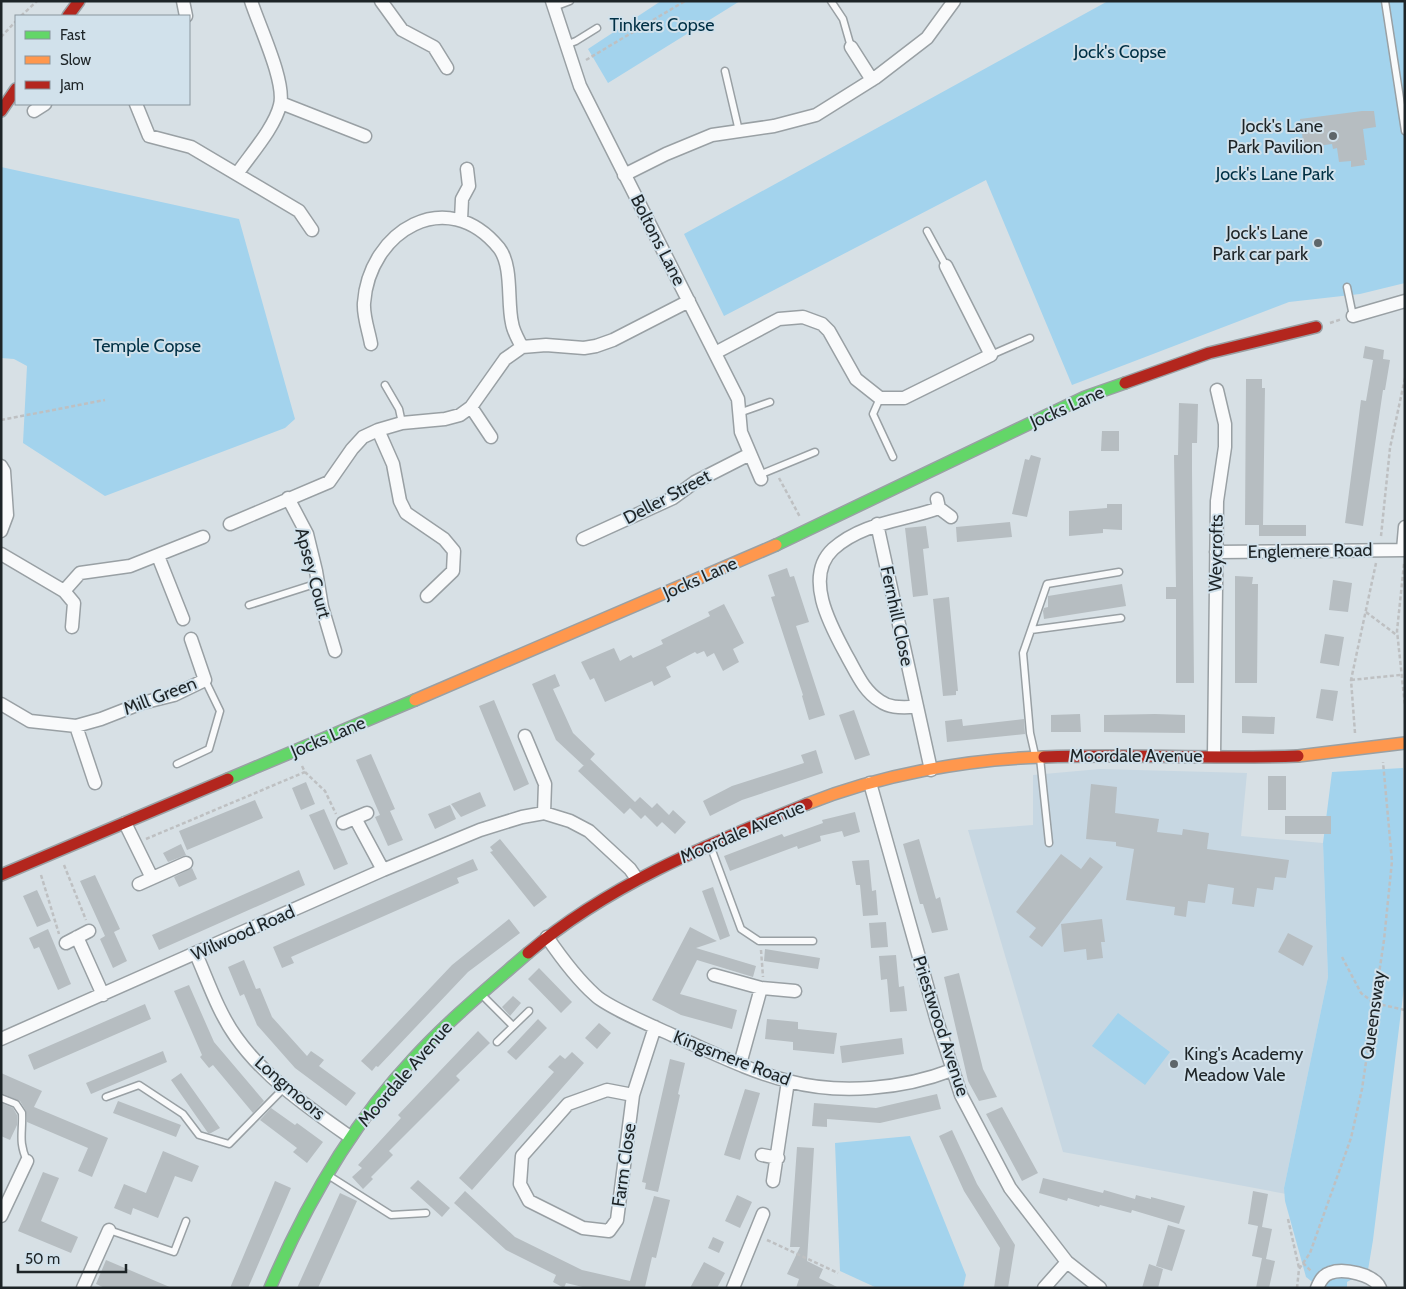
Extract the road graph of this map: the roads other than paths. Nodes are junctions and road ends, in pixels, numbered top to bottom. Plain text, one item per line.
1 (79, 1) edge
2 (183, 1) edge
3 (251, 1) edge
4 (381, 1) edge
5 (570, 1) edge
6 (831, 1) edge
7 (954, 1) edge
8 (1385, 1) edge
9 (553, 4) edge
10 (69, 15) edge
11 (186, 15) edge
12 (597, 28) dead end
13 (566, 45) junction
14 (851, 47) joint
15 (446, 68) dead end
16 (725, 71) dead end
17 (872, 80) junction
18 (15, 91) edge
19 (281, 103) junction
20 (43, 105) edge
21 (136, 105) edge
22 (1, 111) edge
23 (34, 111) dead end
24 (739, 131) junction
25 (1405, 131) edge
26 (365, 136) dead end
27 (467, 169) dead end
28 (237, 174) junction
29 (624, 175) junction
30 (461, 220) junction
31 (312, 230) dead end
32 (927, 231) dead end
33 (946, 266) joint
34 (1346, 287) dead end
35 (689, 301) junction
36 (1405, 301) edge
37 (1353, 316) joint
38 (1316, 327) road end
39 (1030, 338) dead end
40 (371, 344) dead end
41 (522, 347) junction
42 (715, 352) junction
43 (992, 355) junction
44 (385, 385) dead end
45 (1217, 390) dead end
46 (880, 398) junction
47 (770, 402) dead end
48 (471, 407) junction
49 (739, 413) junction
50 (402, 423) junction
51 (378, 430) junction
52 (492, 437) dead end
53 (815, 452) dead end
54 (750, 454) junction
55 (893, 457) dead end
56 (1, 466) edge
57 (763, 475) joint
58 (288, 498) junction
59 (951, 517) dead end
60 (230, 524) dead end
61 (877, 524) junction
62 (1405, 527) edge
63 (1, 531) edge
64 (203, 537) dead end
65 (583, 539) dead end
66 (1404, 550) edge
67 (1216, 552) junction
68 (1, 554) edge
69 (158, 556) junction
70 (1119, 572) dead end
71 (318, 583) junction
72 (64, 591) junction
73 (427, 596) dead end
74 (249, 605) dead end
75 (1121, 618) dead end
76 (183, 619) dead end
77 (72, 627) dead end
78 (1032, 630) junction
79 (191, 639) dead end
80 (335, 650) dead end
81 (204, 680) junction
82 (1, 704) edge
83 (916, 707) junction
84 (76, 726) junction
85 (525, 736) dead end
86 (1405, 743) edge
87 (1037, 756) junction
88 (1214, 756) junction
89 (177, 764) dead end
90 (931, 770) junction
91 (95, 783) dead end
92 (870, 783) junction
93 (367, 813) dead end
94 (544, 813) junction
95 (355, 818) junction
96 (126, 823) junction
97 (342, 823) road end
98 (1049, 842) dead end
99 (710, 844) junction
100 (186, 863) dead end
101 (383, 870) junction
102 (1, 875) edge
103 (152, 878) junction
104 (637, 879) junction
105 (139, 884) dead end
106 (89, 931) road end
107 (547, 937) junction
108 (813, 941) dead end
109 (196, 954) junction
110 (714, 975) dead end
111 (762, 988) junction
112 (795, 990) dead end
113 (480, 993) junction
114 (103, 995) junction
115 (529, 1011) dead end
116 (512, 1026) junction
117 (656, 1027) junction
118 (1, 1039) edge
119 (496, 1042) dead end
120 (740, 1064) junction
121 (952, 1070) junction
122 (788, 1082) junction
123 (284, 1088) junction
124 (633, 1095) junction
125 (106, 1097) dead end
126 (1, 1098) edge
127 (350, 1137) junction
128 (762, 1155) dead end
129 (778, 1158) junction
130 (27, 1161) joint
131 (328, 1175) junction
132 (773, 1181) dead end
133 (426, 1213) dead end
134 (763, 1214) dead end
135 (1, 1216) edge
136 (186, 1221) dead end
137 (109, 1230) joint
138 (1067, 1262) junction
139 (83, 1288) edge
140 (270, 1288) edge
141 (733, 1288) edge
142 (1044, 1288) edge
143 (1100, 1288) edge
144 (1318, 1288) edge
145 (1380, 1288) edge

1 - 10 street
2 - 11 street
3 - 19 street
4 - 15 street
5 - 9 lane
6 - 14 lane
7 - 17 street
8 - 25 lane
9 - 13 street, Boltons Lane
12 - 13 lane
13 - 29 street, Boltons Lane
14 - 17 street
16 - 24 lane
17 - 24 street
18 - 22 street
19 - 26 street
19 - 28 street
20 - 23 street
21 - 28 street
24 - 29 street
27 - 30 street
28 - 31 street
29 - 35 street, Boltons Lane
30 - 40 street
30 - 41 street
32 - 33 lane
33 - 43 street
34 - 37 lane
35 - 41 street
35 - 42 street, Boltons Lane
36 - 37 street
38 - 96 street, Jocks Lane
39 - 43 lane
41 - 48 street
42 - 46 street
42 - 49 street, Boltons Lane
43 - 46 street
44 - 50 lane
45 - 67 street, Weycrofts
46 - 55 lane
47 - 49 lane
48 - 50 street
48 - 52 street
49 - 54 street, Boltons Lane
50 - 51 street
51 - 58 street
51 - 73 street
53 - 57 lane
54 - 57 street, Boltons Lane
54 - 65 street, Deller Street
56 - 63 street
58 - 60 street
58 - 71 street, Apsey Court
59 - 61 street
61 - 83 street, Fernhill Close
61 - 83 street
62 - 66 street
64 - 69 street
66 - 67 street, Englemere Road
67 - 88 street, Weycrofts
68 - 72 street
69 - 72 street
69 - 76 street
70 - 78 lane
71 - 74 lane
71 - 80 street, Apsey Court
72 - 77 street
75 - 78 lane
78 - 87 lane
79 - 81 street, Mill Green
81 - 84 street, Mill Green
81 - 89 lane
82 - 84 street, Mill Green
83 - 90 street, Fernhill Close
84 - 91 street
85 - 94 street
86 - 88 street, Moordale Avenue
87 - 88 street, Moordale Avenue
87 - 90 street, Moordale Avenue
87 - 98 lane
90 - 92 street, Moordale Avenue
92 - 99 street, Moordale Avenue
92 - 121 street, Priestwood Avenue
93 - 95 street
94 - 101 street, Wilwood Road
94 - 104 street
95 - 97 street
95 - 101 street
96 - 102 street, Jocks Lane
96 - 103 street
99 - 104 street, Moordale Avenue
99 - 108 lane
100 - 103 street
101 - 109 street, Wilwood Road
103 - 105 street
104 - 107 street, Moordale Avenue
106 - 114 street
107 - 113 street, Moordale Avenue
107 - 117 street, Kingsmere Road
109 - 114 street, Wilwood Road
109 - 123 street, Longmoors
110 - 111 street
111 - 112 street
111 - 120 street
113 - 116 lane
113 - 127 street, Moordale Avenue
114 - 118 street, Wilwood Road
115 - 116 lane
116 - 119 lane
117 - 120 street, Kingsmere Road
117 - 124 street, Farm Close
120 - 122 street, Kingsmere Road
121 - 122 street, Kingsmere Road
121 - 138 street, Priestwood Avenue
122 - 129 street
123 - 125 lane
123 - 127 street, Longmoors
124 - 124 street, Farm Close
126 - 130 lane
127 - 131 street, Moordale Avenue
128 - 129 street
129 - 132 street
130 - 135 street
131 - 133 lane
131 - 140 street, Moordale Avenue
134 - 141 street
136 - 137 lane
137 - 139 street
138 - 142 street
138 - 143 street, Priestwood Avenue
144 - 145 street

